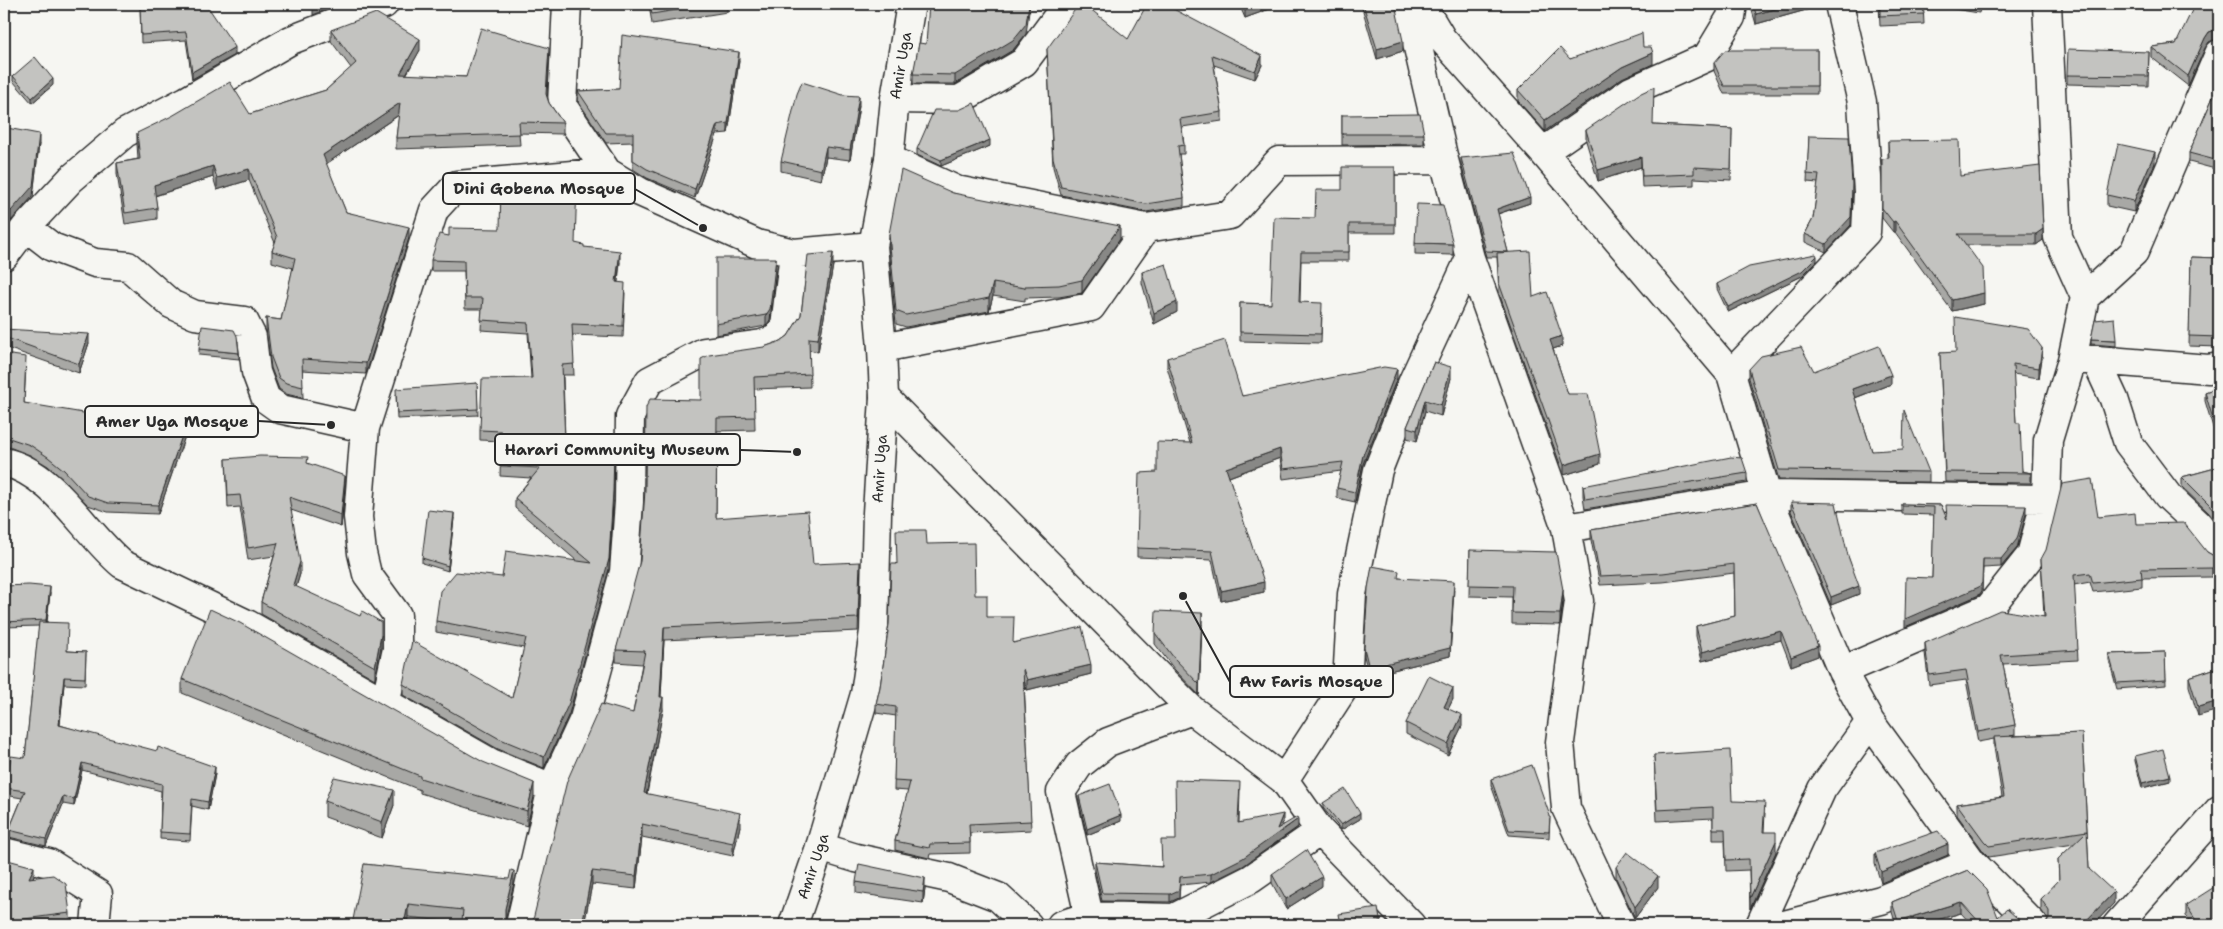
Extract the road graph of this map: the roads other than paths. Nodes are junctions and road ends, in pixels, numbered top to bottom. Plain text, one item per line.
1 (384, 4) edge
2 (567, 4) edge
3 (911, 4) edge
4 (1067, 4) edge
5 (1408, 4) edge
6 (1421, 4) edge
7 (1733, 4) edge
8 (1839, 4) edge
9 (2047, 4) edge
10 (2219, 54) edge
11 (895, 99) junction
12 (1543, 152) junction
13 (889, 159) junction
14 (1444, 160) junction
15 (607, 172) junction
16 (26, 227) junction
17 (1146, 228) junction
18 (873, 246) junction
19 (794, 253) junction
20 (4, 256) edge
21 (1470, 258) junction
22 (2085, 297) junction
23 (882, 348) junction
24 (2084, 360) junction
25 (2219, 367) edge
26 (1731, 374) junction
27 (884, 397) junction
28 (365, 428) junction
29 (4, 462) edge
30 (1767, 495) junction
31 (2046, 499) junction
32 (1566, 528) junction
33 (2219, 550) edge
34 (1842, 671) junction
35 (386, 704) junction
36 (1192, 710) junction
37 (1870, 722) junction
38 (1284, 780) junction
39 (552, 788) junction
40 (2219, 810) edge
41 (1320, 831) junction
42 (820, 847) junction
43 (4, 852) edge
44 (1972, 862) junction
45 (1089, 916) junction
46 (95, 925) edge
47 (520, 925) edge
48 (793, 925) edge
49 (1028, 925) edge
50 (1061, 925) edge
51 (1411, 925) edge
52 (1620, 925) edge
53 (1760, 925) edge
54 (1784, 925) edge
55 (2034, 925) edge
56 (2117, 925) edge

1 - 16 street
2 - 15 street
3 - 11 street, Amir Uga
4 - 11 street
5 - 14 street
6 - 12 street
7 - 12 street
8 - 26 street
9 - 22 street
10 - 22 street
11 - 13 street, Amir Uga
12 - 26 street
13 - 17 street
13 - 18 street, Amir Uga
14 - 17 street
14 - 21 street
15 - 19 street
15 - 28 street
16 - 20 street
16 - 28 street
17 - 23 street
18 - 19 street
18 - 23 street, Amir Uga
19 - 39 street
21 - 32 street
21 - 38 street
22 - 24 street
23 - 27 street, Amir Uga
24 - 25 street
24 - 31 street
24 - 33 street
26 - 30 street
27 - 36 street
27 - 42 street, Amir Uga
28 - 35 street
29 - 35 street
30 - 31 street
30 - 32 street
30 - 34 street
31 - 34 street
32 - 52 street
34 - 37 street
35 - 39 street
36 - 38 street
36 - 45 street
37 - 44 street
37 - 53 street
38 - 41 street
39 - 47 street
40 - 56 street
41 - 45 street
41 - 51 street
42 - 48 street, Amir Uga
42 - 49 street
43 - 46 street
44 - 54 street
44 - 55 street
45 - 50 street

